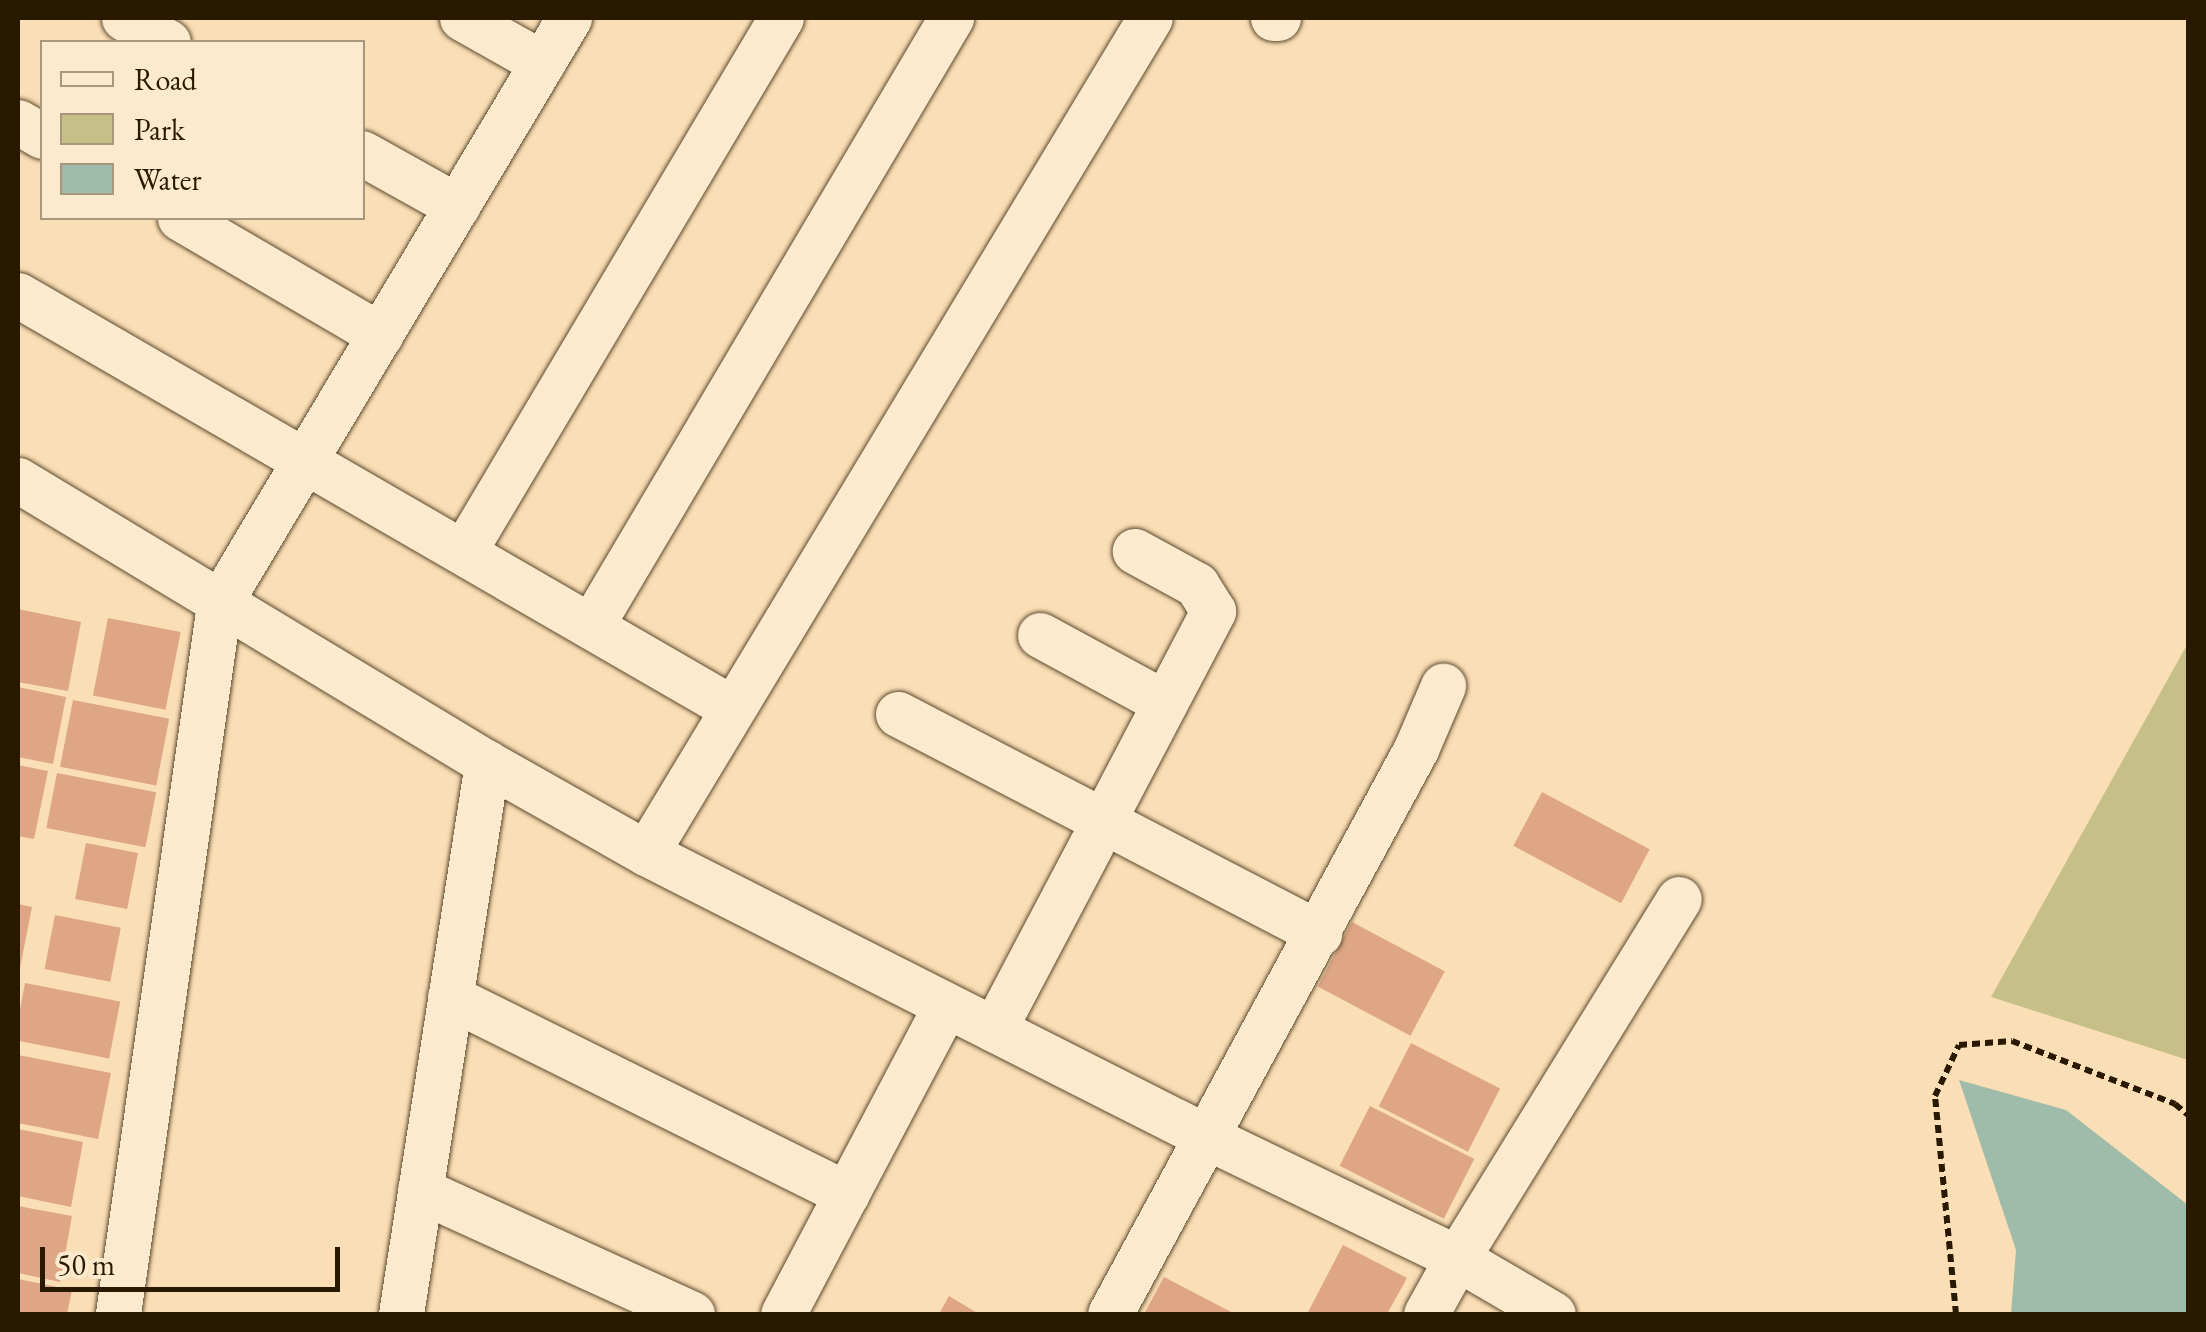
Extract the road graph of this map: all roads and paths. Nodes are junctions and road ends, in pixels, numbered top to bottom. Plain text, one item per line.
1 (124, 18) edge
2 (462, 18) edge
3 (569, 18) edge
4 (781, 18) edge
5 (951, 18) edge
6 (1150, 18) edge
7 (164, 40) edge
8 (542, 63) junction
9 (18, 122) edge
10 (40, 135) edge
11 (365, 154) edge
12 (457, 206) junction
13 (183, 220) edge
14 (18, 295) edge
15 (380, 336) junction
16 (305, 461) junction
17 (18, 480) edge
18 (1135, 551) dead end
19 (464, 552) junction
20 (219, 604) junction
21 (592, 626) junction
22 (1040, 635) dead end
23 (1444, 686) dead end
24 (1166, 703) junction
25 (732, 708) junction
26 (898, 714) dead end
27 (487, 764) junction
28 (1098, 831) junction
29 (646, 853) junction
30 (1679, 899) dead end
31 (1318, 933) junction
32 (450, 997) junction
33 (946, 1005) junction
34 (994, 1029) junction
35 (2188, 1115) edge
36 (1207, 1137) junction
37 (420, 1190) junction
38 (847, 1194) junction
39 (1456, 1258) junction
40 (118, 1314) edge
41 (400, 1314) edge
42 (692, 1314) edge
43 (783, 1314) edge
44 (1110, 1314) edge
45 (1426, 1314) edge
46 (1553, 1314) edge
47 (1956, 1314) edge

1 - 7 street
2 - 8 street
3 - 8 street
4 - 19 street
5 - 21 street
6 - 25 street
8 - 12 street
9 - 10 street
11 - 12 street
12 - 15 street
13 - 15 street
14 - 16 street
15 - 16 street
16 - 19 street
16 - 20 street
17 - 20 street
18 - 24 street
19 - 21 street
20 - 27 street
20 - 40 street
21 - 25 street
22 - 24 street
23 - 31 street
24 - 28 street
25 - 29 street
26 - 28 street
27 - 29 street
27 - 32 street
28 - 31 street
28 - 34 street
29 - 33 street
30 - 39 street
31 - 36 street
32 - 37 street
32 - 38 street
33 - 34 street
33 - 38 street
34 - 36 street
35 - 47 path
36 - 39 street
36 - 44 street
37 - 41 street
37 - 42 street
38 - 43 street
39 - 45 street
39 - 46 street

